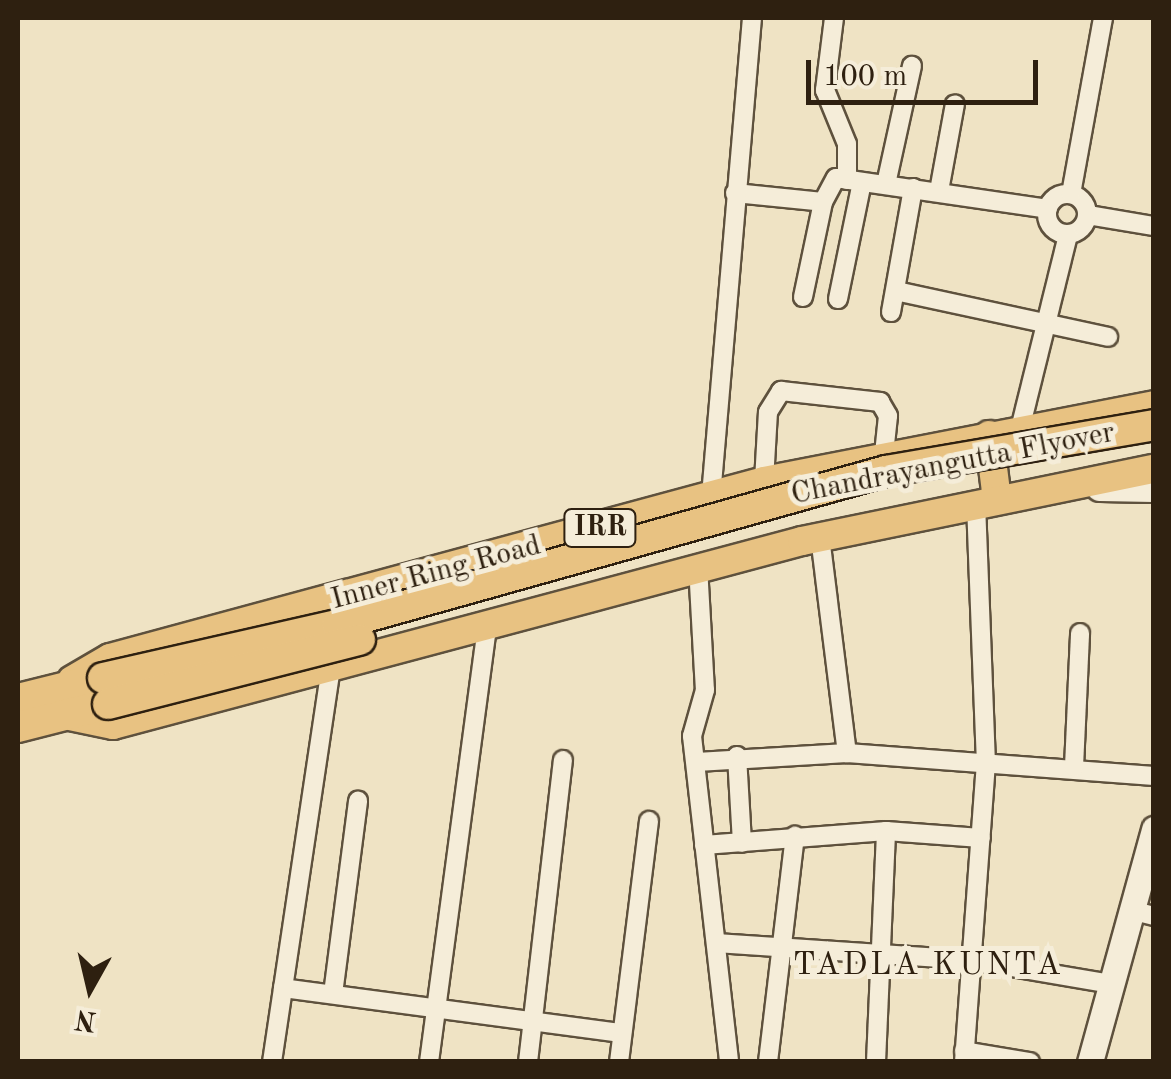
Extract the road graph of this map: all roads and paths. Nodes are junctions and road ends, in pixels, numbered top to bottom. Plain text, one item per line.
1 (752, 18) edge
2 (834, 18) edge
3 (1103, 18) edge
4 (912, 66) dead end
5 (955, 104) dead end
6 (855, 181) junction
7 (886, 184) junction
8 (914, 188) junction
9 (939, 191) junction
10 (735, 193) junction
11 (1071, 194) junction
12 (822, 202) junction
13 (1048, 209) junction
14 (1088, 215) junction
15 (1154, 226) edge
16 (1068, 234) junction
17 (896, 291) junction
18 (803, 297) dead end
19 (838, 299) dead end
20 (892, 312) dead end
21 (1046, 322) junction
22 (1108, 337) dead end
23 (1154, 405) edge
24 (1154, 425) edge
25 (1020, 429) junction
26 (989, 435) junction
27 (1154, 446) edge
28 (884, 454) junction
29 (1154, 470) edge
30 (764, 481) junction
31 (1154, 489) edge
32 (711, 496) junction
33 (995, 500) junction
34 (820, 537) junction
35 (698, 566) junction
36 (480, 628) junction
37 (1080, 633) dead end
38 (330, 668) junction
39 (105, 691) junction
40 (18, 698) edge
41 (61, 702) junction
42 (18, 726) edge
43 (847, 754) junction
44 (737, 756) junction
45 (562, 760) dead end
46 (697, 762) junction
47 (986, 764) junction
48 (1074, 767) junction
49 (1154, 776) edge
50 (358, 802) dead end
51 (648, 822) dead end
52 (1154, 829) edge
53 (886, 831) junction
54 (795, 836) junction
55 (981, 838) junction
56 (742, 842) junction
57 (704, 845) junction
58 (1144, 914) edge
59 (716, 944) junction
60 (781, 948) junction
61 (878, 954) junction
62 (970, 960) junction
63 (1112, 984) junction
64 (283, 988) junction
65 (333, 994) junction
66 (437, 1008) junction
67 (533, 1021) junction
68 (622, 1033) junction
69 (964, 1056) edge
70 (272, 1062) edge
71 (429, 1062) edge
72 (528, 1062) edge
73 (619, 1062) edge
74 (729, 1062) edge
75 (768, 1062) edge
76 (876, 1062) edge
77 (1030, 1062) edge
78 (1090, 1062) edge

1 - 10 street
2 - 6 street
3 - 11 street
4 - 7 street
5 - 9 street
6 - 7 street
6 - 12 street
6 - 19 street
7 - 8 street
8 - 9 street
8 - 17 street
9 - 13 street
10 - 12 street
10 - 32 street
11 - 13 street
11 - 14 street
12 - 18 street
13 - 16 street
14 - 15 street
14 - 16 street
16 - 21 street
17 - 20 street
17 - 21 street
21 - 22 street
21 - 25 street
23 - 25 main road, Inner Ring Road / IRR
24 - 39 highway, Chandrayangutta Flyover / IRR, bridge
25 - 26 main road, Inner Ring Road / IRR
26 - 28 main road, Inner Ring Road / IRR
26 - 33 main road
27 - 39 highway, Chandrayangutta Flyover / IRR, bridge
28 - 30 main road, Inner Ring Road / IRR
28 - 30 street
29 - 33 main road, Inner Ring Road / IRR
30 - 32 main road, Inner Ring Road / IRR
31 - 33 main road
32 - 41 main road, Inner Ring Road / IRR
33 - 34 main road, Inner Ring Road / IRR
33 - 47 street
34 - 35 main road, Inner Ring Road / IRR
34 - 43 street
35 - 36 main road, Inner Ring Road / IRR
35 - 46 street
36 - 38 main road, Inner Ring Road / IRR
36 - 66 street
37 - 48 street
38 - 41 main road, Inner Ring Road / IRR
38 - 64 street
39 - 41 highway, Chandrayangutta Flyover / IRR
40 - 41 highway, Inner Ring Road / IRR
41 - 42 highway, Inner Ring Road / IRR
43 - 44 street
43 - 47 street
44 - 46 street
44 - 56 street
45 - 67 street
46 - 57 street
47 - 48 street
47 - 55 street
48 - 49 street
50 - 65 street
51 - 68 street
52 - 58 main road
53 - 54 street
53 - 55 street
53 - 61 street
54 - 56 street
54 - 60 street
55 - 62 street
56 - 57 street
57 - 59 street
58 - 63 main road
59 - 60 street
59 - 74 street
60 - 61 street
60 - 75 street
61 - 62 street
61 - 76 street
62 - 63 street
62 - 69 street
63 - 78 main road
64 - 65 street
64 - 70 street
65 - 66 street
66 - 67 street
66 - 71 street
67 - 68 street
67 - 72 street
68 - 73 street
69 - 77 street

